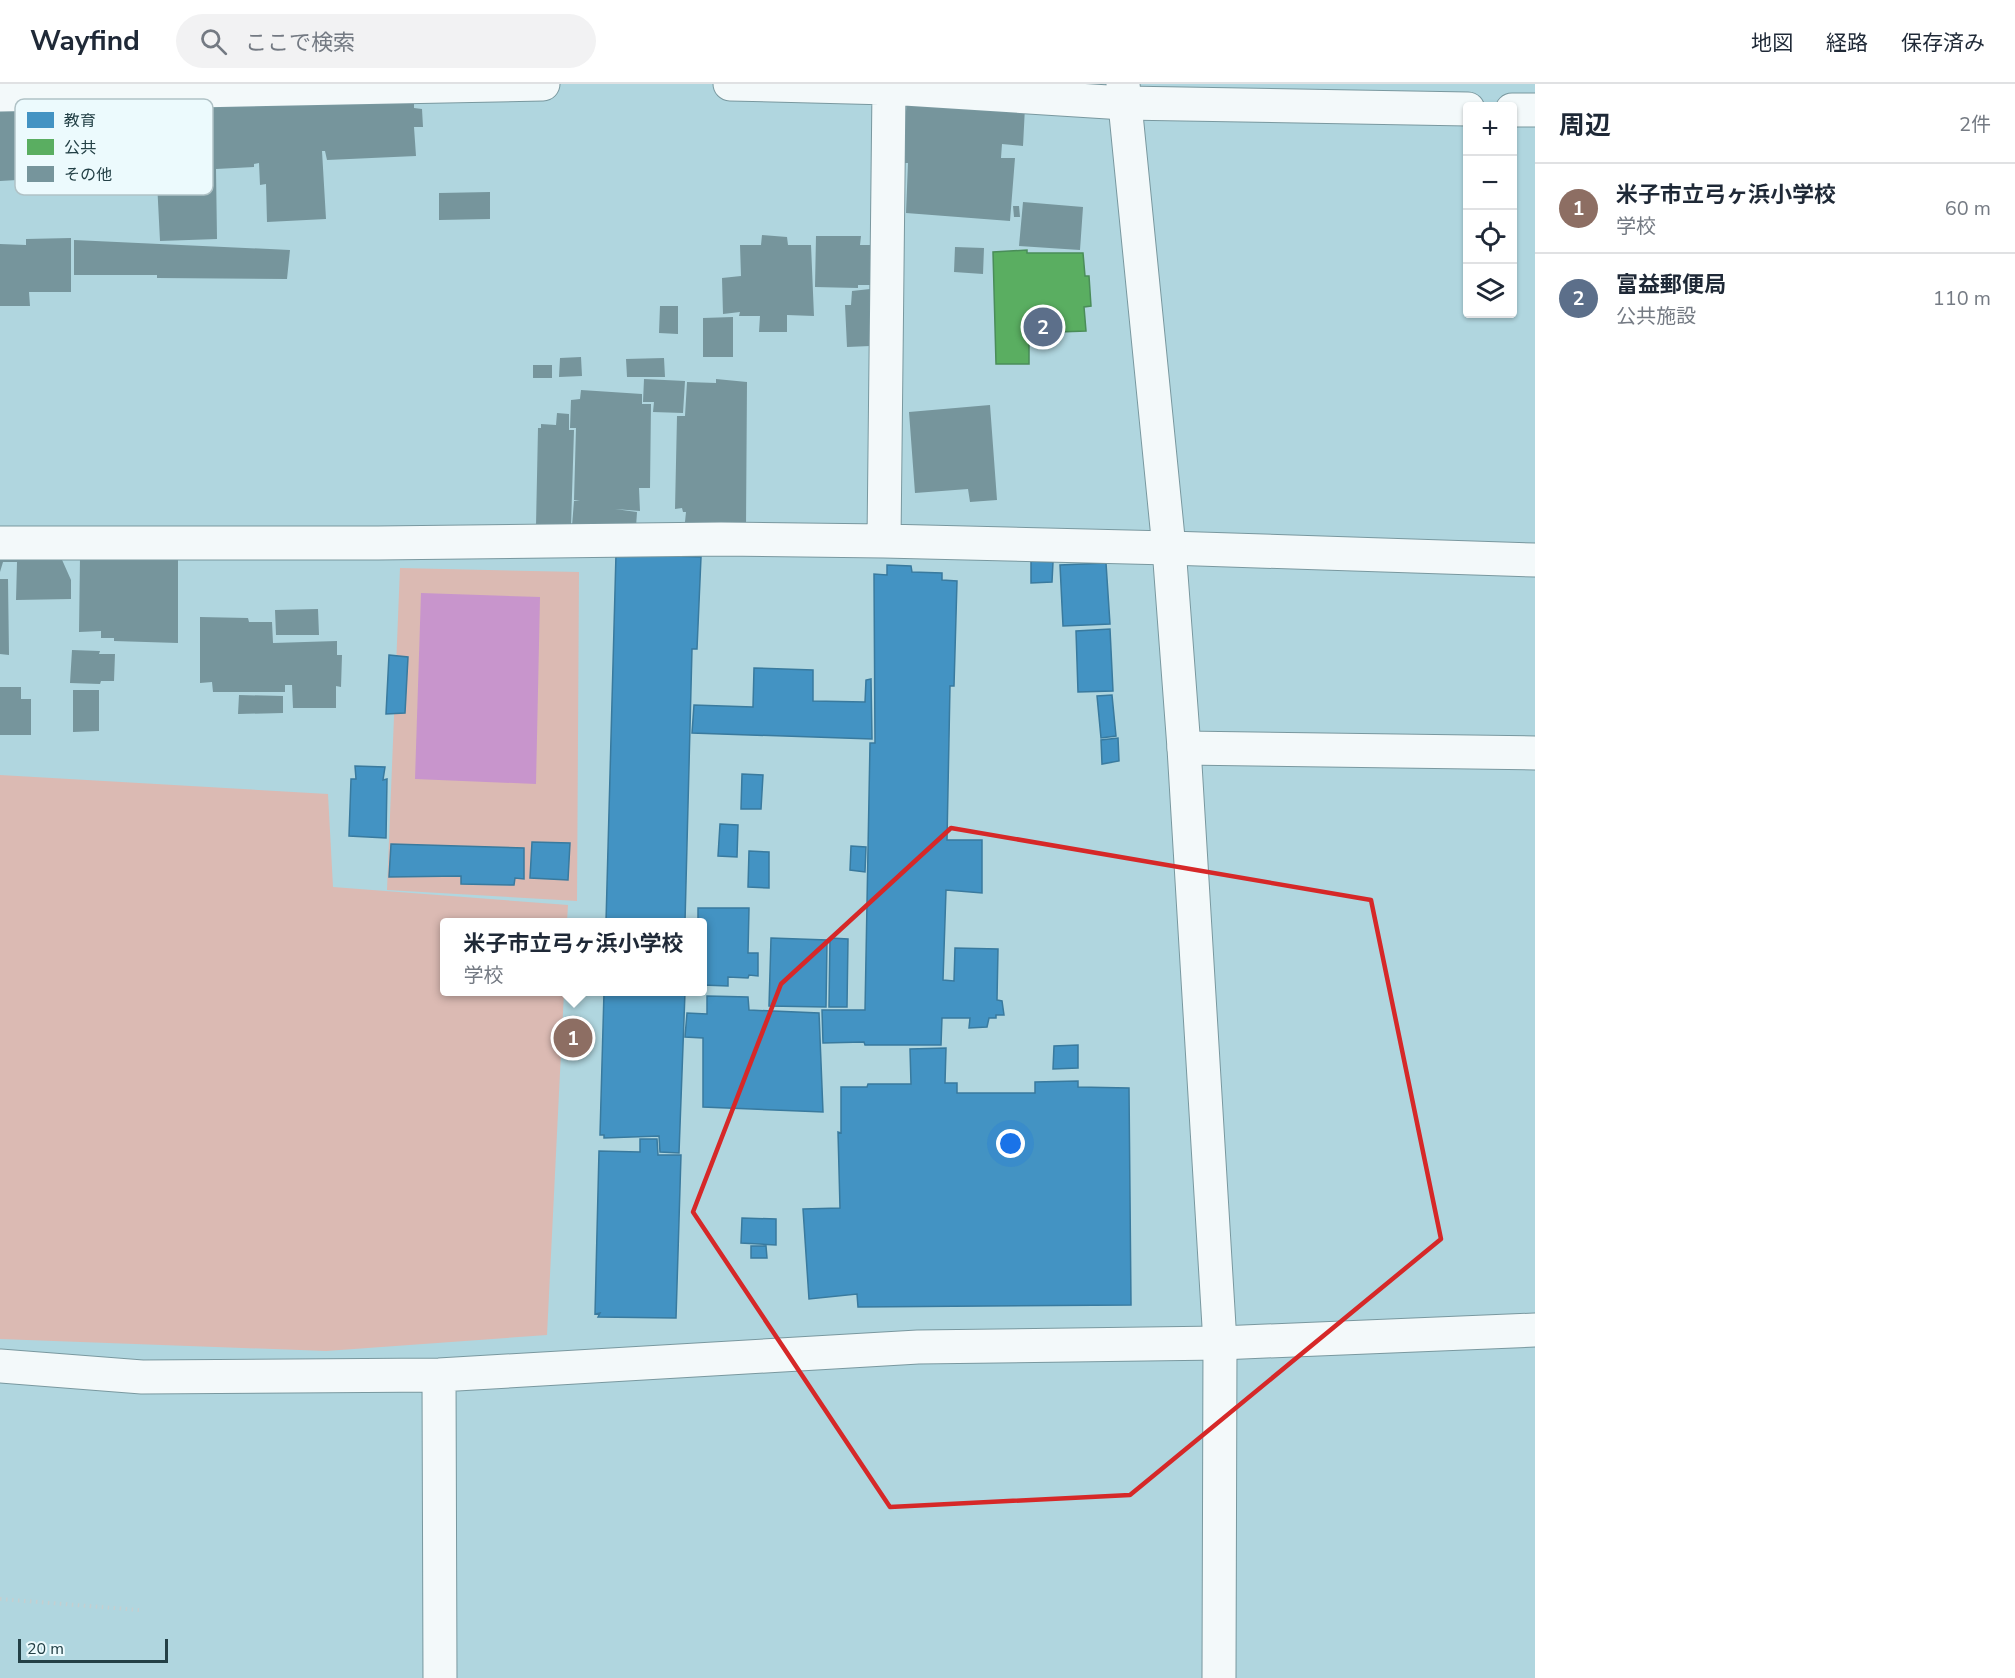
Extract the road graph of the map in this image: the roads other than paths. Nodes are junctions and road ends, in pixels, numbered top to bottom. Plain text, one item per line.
1 (543, 84) edge
2 (730, 84) edge
3 (889, 86) edge
4 (1124, 93) edge
5 (0, 95) edge
6 (1463, 109) edge
7 (1517, 110) edge
8 (1535, 110) edge
9 (884, 541) junction
10 (0, 543) edge
11 (1169, 548) junction
12 (1535, 560) edge
13 (1184, 748) junction
14 (1535, 753) edge
15 (1535, 1330) edge
16 (1220, 1343) junction
17 (0, 1366) edge
18 (439, 1375) junction
19 (440, 1678) edge
20 (1219, 1678) edge

1 - 5 street
2 - 3 street
3 - 4 street
3 - 9 street
4 - 6 street
4 - 11 street
7 - 8 street
9 - 10 street
9 - 11 street
11 - 12 street
11 - 13 street
13 - 14 street
13 - 16 street
15 - 16 street
16 - 18 street
16 - 20 street
17 - 18 street
18 - 19 street

